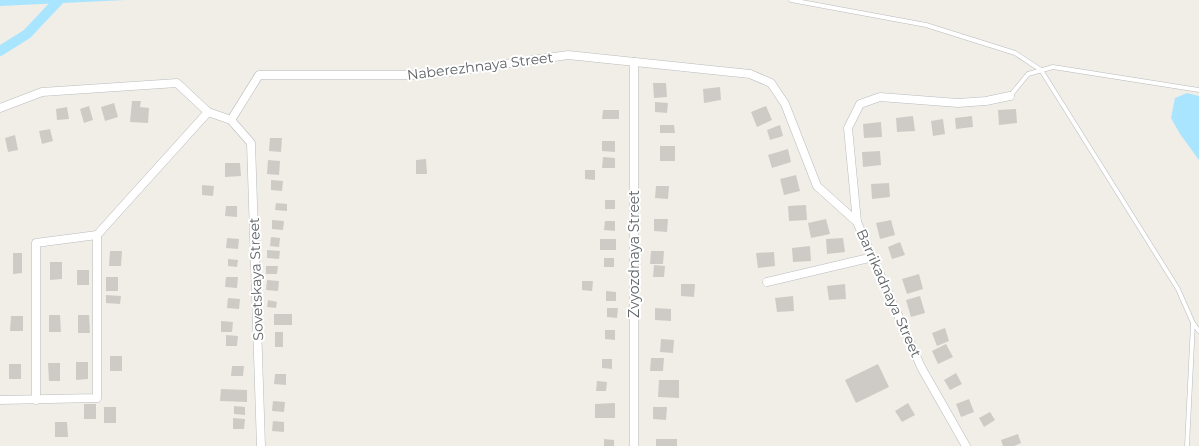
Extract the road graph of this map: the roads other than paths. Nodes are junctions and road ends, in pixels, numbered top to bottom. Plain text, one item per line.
1 (791, 0) edge
2 (634, 62) junction
3 (1041, 70) junction
4 (1199, 90) edge
5 (1010, 96) joint
6 (0, 108) edge
7 (208, 112) junction
8 (231, 120) junction
9 (857, 222) junction
10 (98, 235) junction
11 (873, 256) junction
12 (767, 282) dead end
13 (1193, 323) junction
14 (1199, 331) edge
15 (0, 400) edge
16 (36, 400) junction
17 (262, 446) edge
18 (634, 446) edge
19 (966, 446) edge
20 (1187, 446) edge

1 - 3 lane
2 - 8 street, Naberezhnaya Street
2 - 9 street, Naberezhnaya Street
2 - 18 street, Zvyozdnaya Street
3 - 4 lane
3 - 5 lane
3 - 13 lane
5 - 9 street, Barrikadnaya Street
6 - 7 street
7 - 8 street
7 - 10 street
8 - 17 street, Sovetskaya Street
9 - 11 street, Barrikadnaya Street
10 - 16 street
10 - 16 street
11 - 12 street
11 - 19 street, Barrikadnaya Street
13 - 14 lane
13 - 20 lane
15 - 16 street

